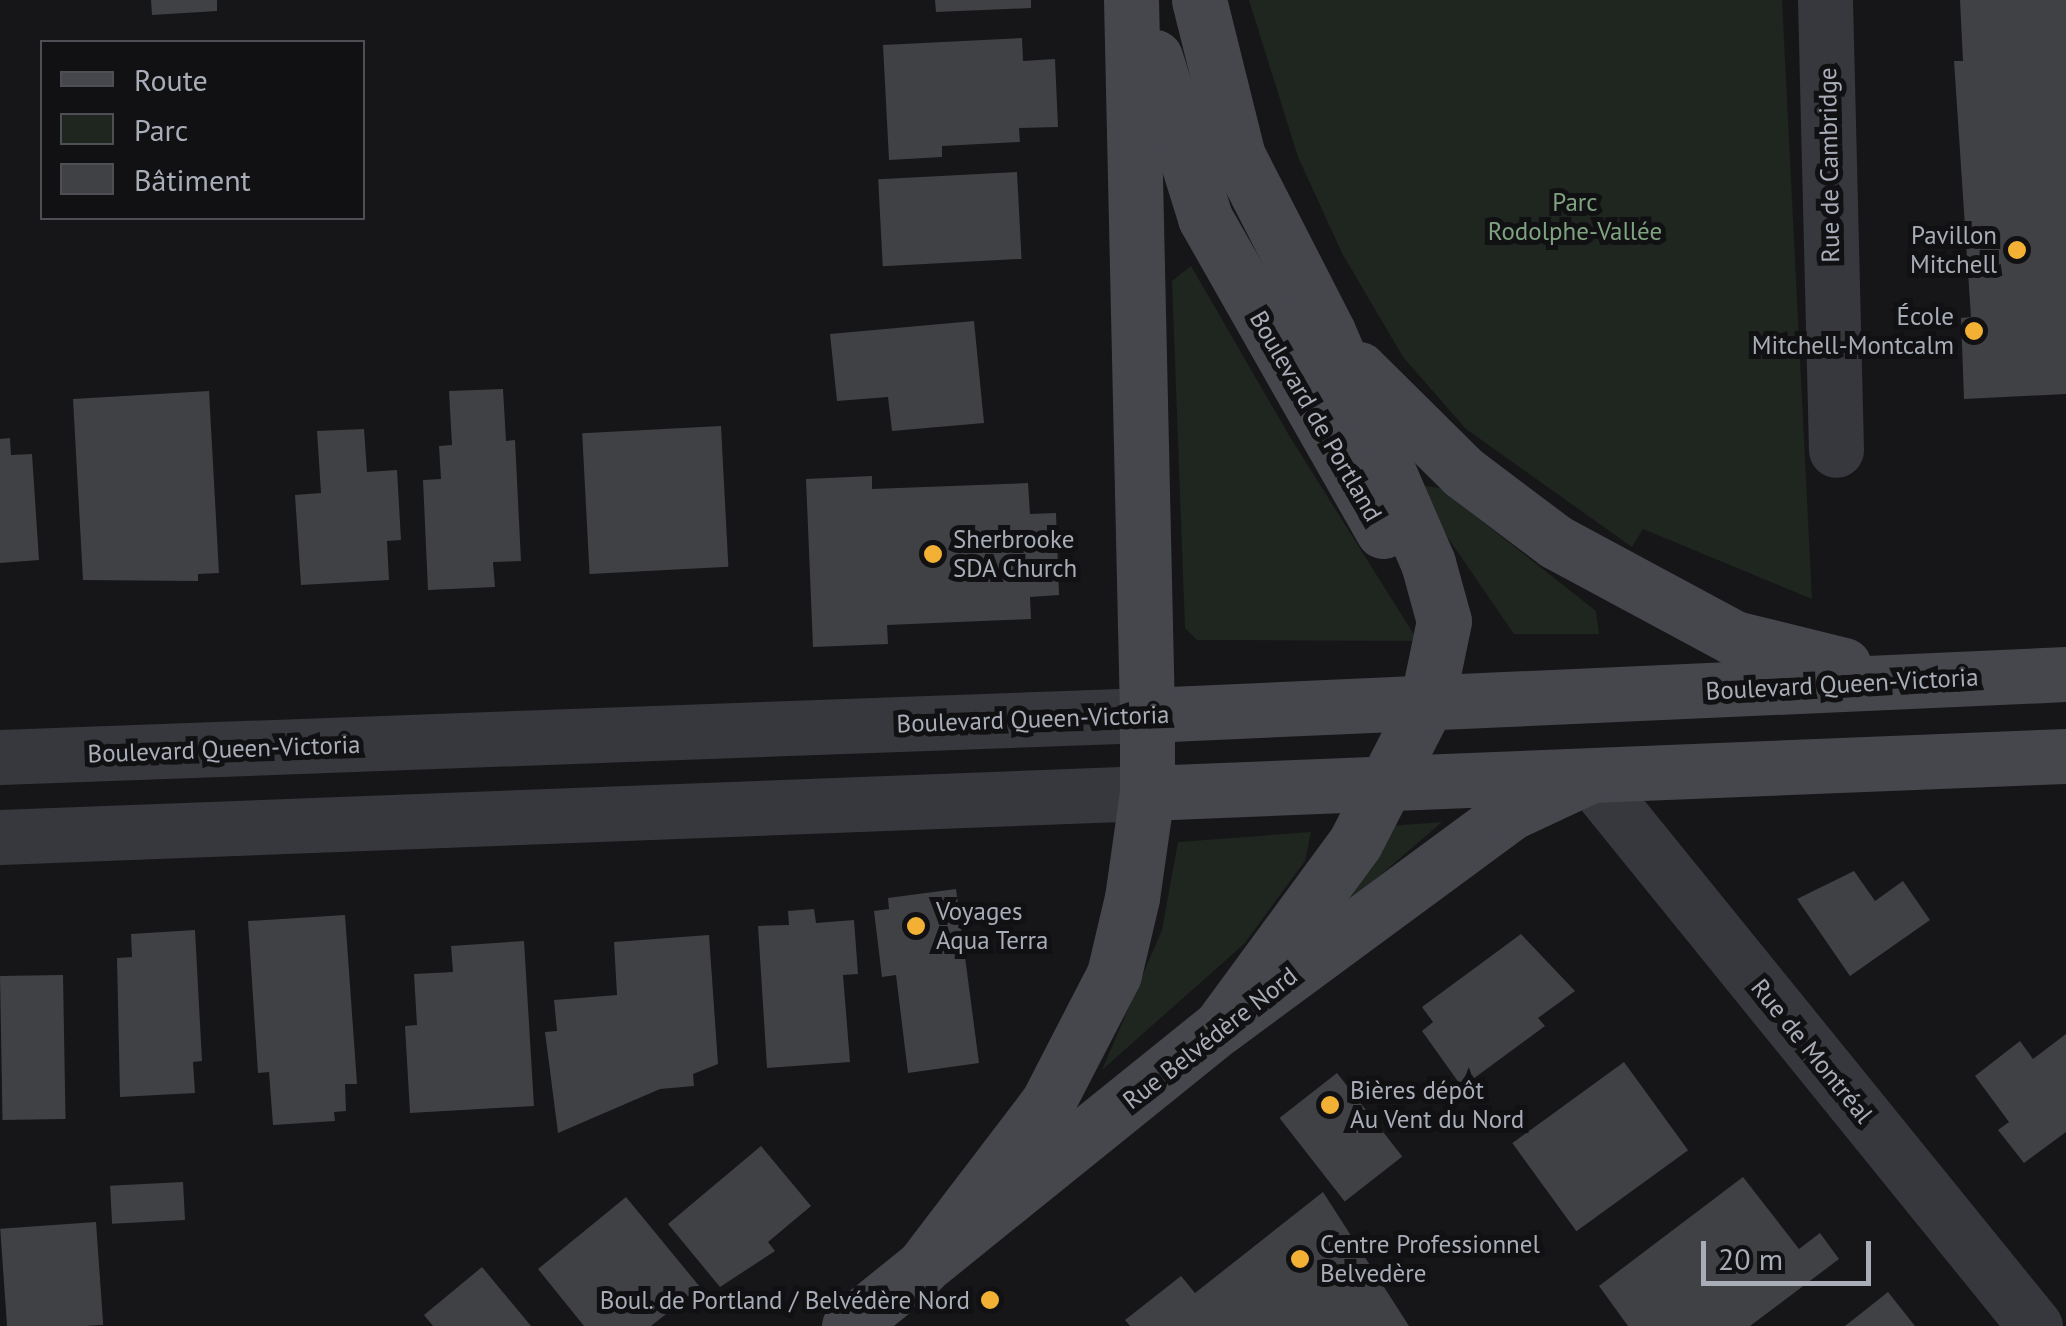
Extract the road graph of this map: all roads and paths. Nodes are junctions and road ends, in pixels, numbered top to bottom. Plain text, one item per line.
1 (1131, 0) edge
2 (1146, 0) edge
3 (1199, 0) edge
4 (1826, 0) edge
5 (1328, 332) junction
6 (1836, 450) dead end
7 (1444, 620) junction
8 (2066, 674) edge
9 (1962, 679) junction
10 (1516, 699) junction
11 (1427, 703) junction
12 (1147, 715) junction
13 (2066, 756) edge
14 (0, 757) edge
15 (1589, 776) junction
16 (1387, 784) junction
17 (1147, 793) junction
18 (0, 837) edge
19 (1220, 1027) junction
20 (921, 1269) junction
21 (848, 1326) edge
22 (2035, 1326) edge

1 - 12 main road
2 - 7 main road, Boulevard de Portland
3 - 5 main road, Boulevard de Portland
4 - 6 street, Rue de Cambridge
5 - 7 main road
5 - 9 main road
7 - 10 main road, Boulevard de Portland
7 - 11 main road
8 - 9 main road, Boulevard Queen-Victoria
9 - 10 main road, Boulevard Queen-Victoria
10 - 11 main road, Boulevard Queen-Victoria
10 - 15 main road, Boulevard de Portland
11 - 12 main road, Boulevard Queen-Victoria
11 - 16 main road
12 - 14 street, Boulevard Queen-Victoria
12 - 17 main road
13 - 15 main road
15 - 16 main road
15 - 19 main road, Rue Belvédère Nord
15 - 22 street, Rue de Montréal
16 - 17 main road
16 - 19 main road
17 - 18 street
17 - 20 main road
19 - 20 main road, Rue Belvédère Nord
20 - 21 main road, Rue Belvédère Nord

